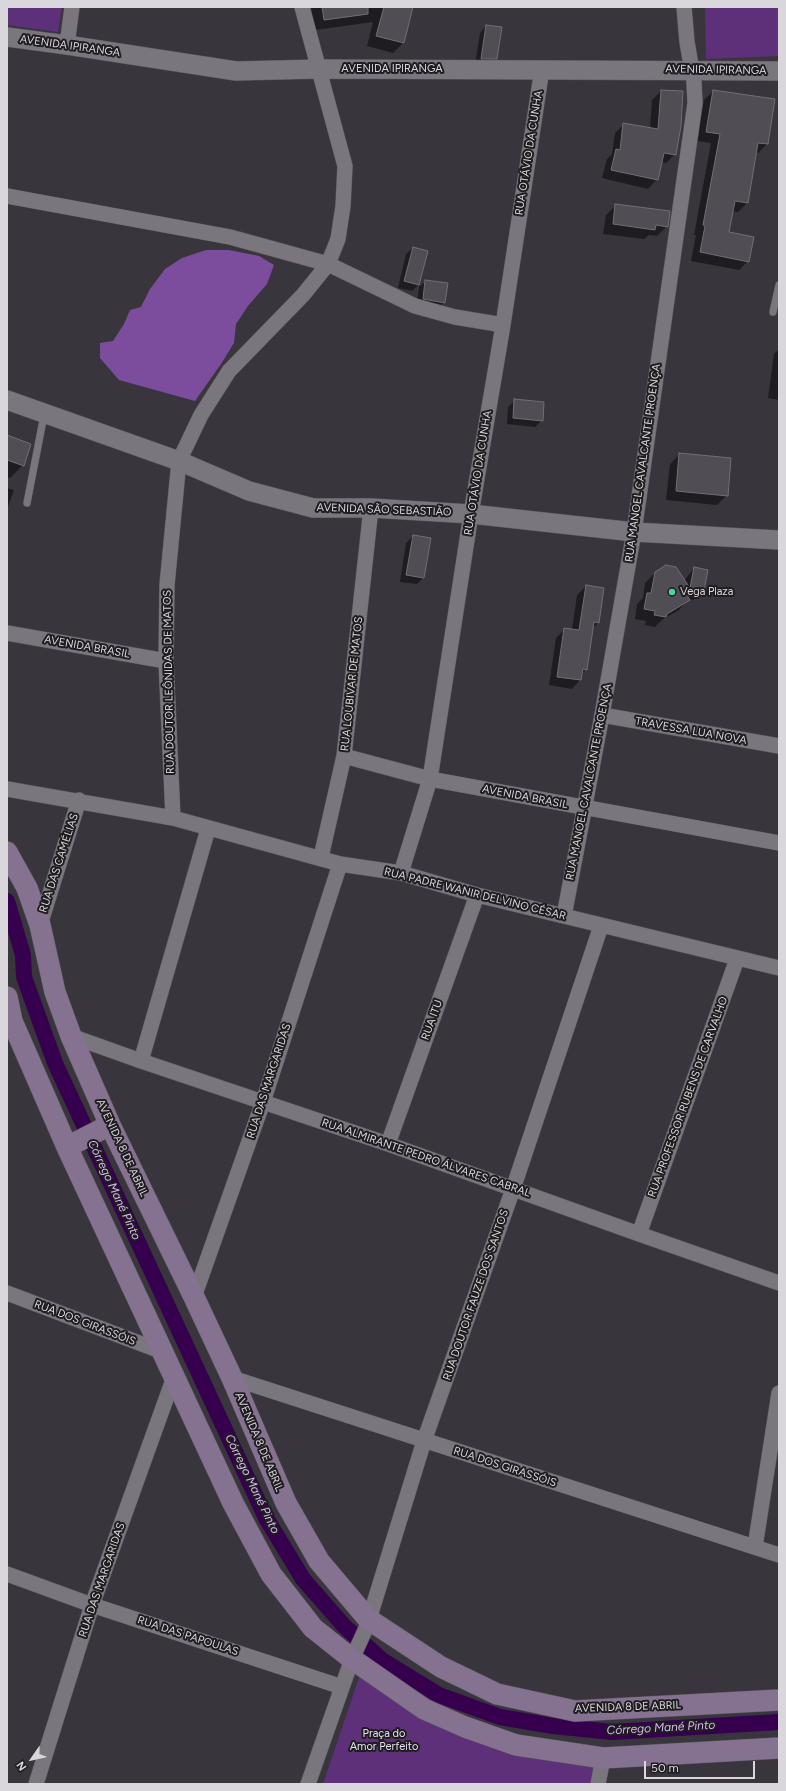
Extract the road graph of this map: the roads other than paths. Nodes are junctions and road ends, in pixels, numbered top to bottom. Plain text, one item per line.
1 (72, 7) edge
2 (302, 7) edge
3 (684, 7) edge
4 (7, 37) edge
5 (67, 45) junction
6 (319, 69) junction
7 (542, 69) junction
8 (692, 70) junction
9 (779, 71) edge
10 (7, 196) edge
11 (328, 264) junction
12 (779, 285) edge
13 (773, 312) dead end
14 (503, 326) junction
15 (7, 400) edge
16 (44, 413) junction
17 (179, 461) junction
18 (27, 503) dead end
19 (371, 508) junction
20 (471, 514) junction
21 (634, 532) junction
22 (779, 540) edge
23 (7, 634) edge
24 (166, 661) junction
25 (602, 716) junction
26 (779, 746) edge
27 (344, 756) junction
28 (430, 779) junction
29 (7, 789) edge
30 (79, 800) junction
31 (584, 808) junction
32 (173, 818) junction
33 (208, 829) junction
34 (779, 842) edge
35 (7, 852) edge
36 (321, 857) junction
37 (340, 864) junction
38 (401, 873) junction
39 (477, 895) junction
40 (564, 916) junction
41 (40, 925) junction
42 (600, 926) junction
43 (737, 959) junction
44 (779, 968) edge
45 (7, 997) edge
46 (9, 1026) edge
47 (71, 1036) junction
48 (141, 1061) junction
49 (263, 1102) junction
50 (103, 1129) junction
51 (72, 1144) junction
52 (388, 1144) junction
53 (513, 1189) junction
54 (639, 1234) junction
55 (779, 1283) edge
56 (7, 1293) edge
57 (194, 1297) junction
58 (163, 1352) junction
59 (174, 1377) junction
60 (232, 1378) junction
61 (779, 1393) edge
62 (776, 1424) edge
63 (424, 1441) junction
64 (755, 1547) junction
65 (779, 1555) edge
66 (7, 1574) edge
67 (92, 1605) junction
68 (368, 1623) junction
69 (354, 1655) junction
70 (342, 1687) junction
71 (779, 1700) edge
72 (779, 1748) edge
73 (604, 1758) junction
74 (603, 1783) edge
75 (36, 1784) edge
76 (308, 1784) edge

1 - 5 street
2 - 6 street, RUA DOUTOR LEÔNIDAS DE MATOS
3 - 8 street, RUA MANOEL CAVALCANTE PROENÇA
4 - 5 street, AVENIDA IPIRANGA
5 - 6 street, AVENIDA IPIRANGA
6 - 7 street, AVENIDA IPIRANGA
6 - 11 street, RUA DOUTOR LEÔNIDAS DE MATOS
7 - 8 street, AVENIDA IPIRANGA
7 - 14 street, RUA OTÁVIO DA CUNHA
8 - 9 street, AVENIDA IPIRANGA
8 - 21 street, RUA MANOEL CAVALCANTE PROENÇA
10 - 11 street
11 - 14 street
11 - 17 street, RUA DOUTOR LEÔNIDAS DE MATOS
12 - 13 lane
14 - 20 street, RUA OTÁVIO DA CUNHA
15 - 16 street, AVENIDA SÃO SEBASTIÃO
16 - 17 street, AVENIDA SÃO SEBASTIÃO
16 - 18 lane
17 - 19 street, AVENIDA SÃO SEBASTIÃO
17 - 24 street, RUA DOUTOR LEÔNIDAS DE MATOS
19 - 20 street, AVENIDA SÃO SEBASTIÃO
19 - 27 street, RUA LOUBIVAR DE MATOS
20 - 21 street, AVENIDA SÃO SEBASTIÃO
20 - 28 street, RUA OTÁVIO DA CUNHA
21 - 22 street, AVENIDA SÃO SEBASTIÃO
21 - 25 street, RUA MANOEL CAVALCANTE PROENÇA
23 - 24 street, AVENIDA BRASIL
24 - 32 street, RUA DOUTOR LEÔNIDAS DE MATOS
25 - 26 street, TRAVESSA LUA NOVA
25 - 31 street, RUA MANOEL CAVALCANTE PROENÇA
27 - 28 street, AVENIDA BRASIL
27 - 36 street, RUA LOUBIVAR DE MATOS
28 - 31 street, AVENIDA BRASIL
28 - 38 street, RUA OTÁVIO DA CUNHA
29 - 30 street, RUA PADRE WANIR DELVINO CÉSAR
30 - 32 street, RUA PADRE WANIR DELVINO CÉSAR
30 - 41 street, RUA DAS CAMÉLIAS
31 - 34 street, AVENIDA BRASIL
31 - 40 street, RUA MANOEL CAVALCANTE PROENÇA
32 - 33 street, RUA PADRE WANIR DELVINO CÉSAR
33 - 36 street, RUA PADRE WANIR DELVINO CÉSAR
33 - 48 street
35 - 41 main road, AVENIDA 8 DE ABRIL
36 - 37 street, RUA PADRE WANIR DELVINO CÉSAR
37 - 38 street, RUA PADRE WANIR DELVINO CÉSAR
37 - 49 street, RUA DAS MARGARIDAS
38 - 39 street, RUA PADRE WANIR DELVINO CÉSAR
39 - 40 street, RUA PADRE WANIR DELVINO CÉSAR
39 - 52 street, RUA ITU
40 - 42 street, RUA PADRE WANIR DELVINO CÉSAR
41 - 47 main road, AVENIDA 8 DE ABRIL
42 - 43 street, RUA PADRE WANIR DELVINO CÉSAR
42 - 53 street, RUA DOUTOR FAUZE DOS SANTOS
43 - 44 street, RUA PADRE WANIR DELVINO CÉSAR
43 - 54 street, RUA PROFESSOR RUBENS DE CARVALHO
45 - 46 main road
46 - 51 main road
47 - 48 street, RUA ALMIRANTE PEDRO ÁLVARES CABRAL
47 - 50 main road, AVENIDA 8 DE ABRIL
48 - 49 street, RUA ALMIRANTE PEDRO ÁLVARES CABRAL
49 - 52 street, RUA ALMIRANTE PEDRO ÁLVARES CABRAL
49 - 57 street, RUA DAS MARGARIDAS
50 - 51 main road
50 - 57 main road, AVENIDA 8 DE ABRIL
51 - 58 main road
52 - 53 street, RUA ALMIRANTE PEDRO ÁLVARES CABRAL
53 - 54 street, RUA ALMIRANTE PEDRO ÁLVARES CABRAL
53 - 63 street, RUA DOUTOR FAUZE DOS SANTOS
54 - 55 street, RUA ALMIRANTE PEDRO ÁLVARES CABRAL
56 - 58 street, RUA DOS GIRASSÓIS
57 - 60 main road, AVENIDA 8 DE ABRIL
58 - 59 main road
59 - 67 street, RUA DAS MARGARIDAS
59 - 69 main road
60 - 63 street, RUA DOS GIRASSÓIS
60 - 68 main road, AVENIDA 8 DE ABRIL
61 - 62 street
62 - 64 street
63 - 64 street, RUA DOS GIRASSÓIS
63 - 68 street, RUA DOUTOR FAUZE DOS SANTOS
64 - 65 street, RUA DOS GIRASSÓIS
66 - 67 street, RUA DAS PAPOULAS
67 - 70 street, RUA DAS PAPOULAS
67 - 75 street, RUA DAS MARGARIDAS
68 - 69 street, RUA DOUTOR FAUZE DOS SANTOS
68 - 71 main road, AVENIDA 8 DE ABRIL
69 - 70 street
69 - 73 main road
70 - 76 street
72 - 73 main road
73 - 74 street

